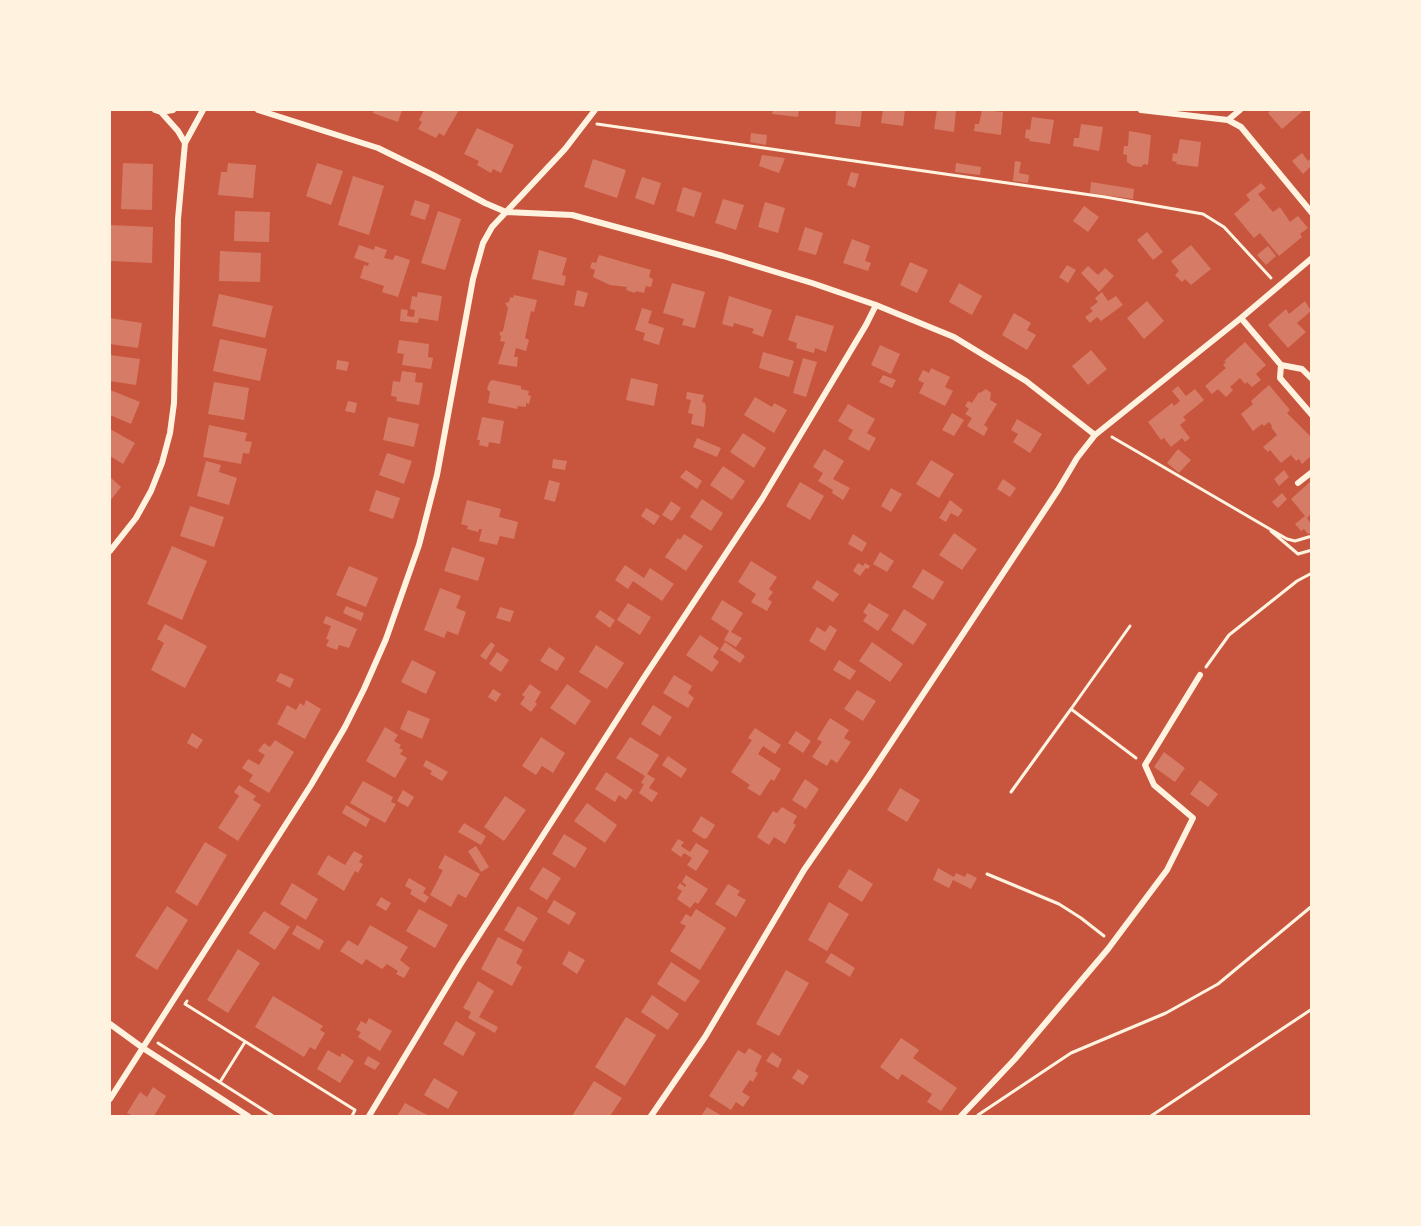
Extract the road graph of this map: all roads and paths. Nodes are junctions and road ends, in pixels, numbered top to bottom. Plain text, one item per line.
1 (173, 110) edge
2 (203, 110) edge
3 (258, 110) edge
4 (595, 110) edge
5 (1141, 110) edge
6 (1240, 110) edge
7 (158, 111) edge
8 (1228, 120) junction
9 (584, 122) junction
10 (185, 143) junction
11 (506, 212) junction
12 (1311, 213) edge
13 (1311, 258) edge
14 (1278, 286) junction
15 (876, 305) junction
16 (1241, 318) junction
17 (1281, 365) junction
18 (1311, 380) edge
19 (1311, 415) edge
20 (1112, 421) junction
21 (1095, 435) junction
22 (1311, 472) edge
23 (1298, 483) dead end
24 (1263, 525) junction
25 (1311, 536) edge
26 (1311, 550) edge
27 (110, 551) edge
28 (1311, 573) edge
29 (1130, 627) dead end
30 (1200, 675) joint
31 (1071, 709) junction
32 (1145, 765) junction
33 (1011, 792) dead end
34 (987, 874) dead end
35 (1311, 906) edge
36 (1111, 944) junction
37 (190, 996) dead end
38 (1311, 1009) edge
39 (110, 1024) edge
40 (245, 1042) junction
41 (143, 1048) junction
42 (220, 1082) dead end
43 (110, 1099) edge
44 (249, 1116) edge
45 (352, 1116) edge
46 (369, 1116) edge
47 (651, 1116) edge
48 (961, 1116) edge
49 (976, 1116) edge
50 (1151, 1116) edge

1 - 7 street
2 - 10 street
3 - 11 street
4 - 9 street
5 - 8 street
6 - 8 street
7 - 10 street
8 - 12 street
9 - 11 street
9 - 14 path
10 - 27 street
11 - 15 street
11 - 41 street
13 - 14 street
14 - 16 street
15 - 21 street
15 - 46 street
16 - 17 street
16 - 20 street
17 - 18 street
17 - 19 street
20 - 21 street
20 - 24 path
21 - 47 street
22 - 23 street
24 - 25 path
24 - 26 path
28 - 30 path
29 - 31 path
30 - 32 street
31 - 32 path
31 - 33 path
32 - 36 street
34 - 36 path
35 - 49 path
36 - 48 street
37 - 40 path
38 - 50 path
39 - 41 street
40 - 42 path
40 - 45 path
41 - 43 street
41 - 44 street

